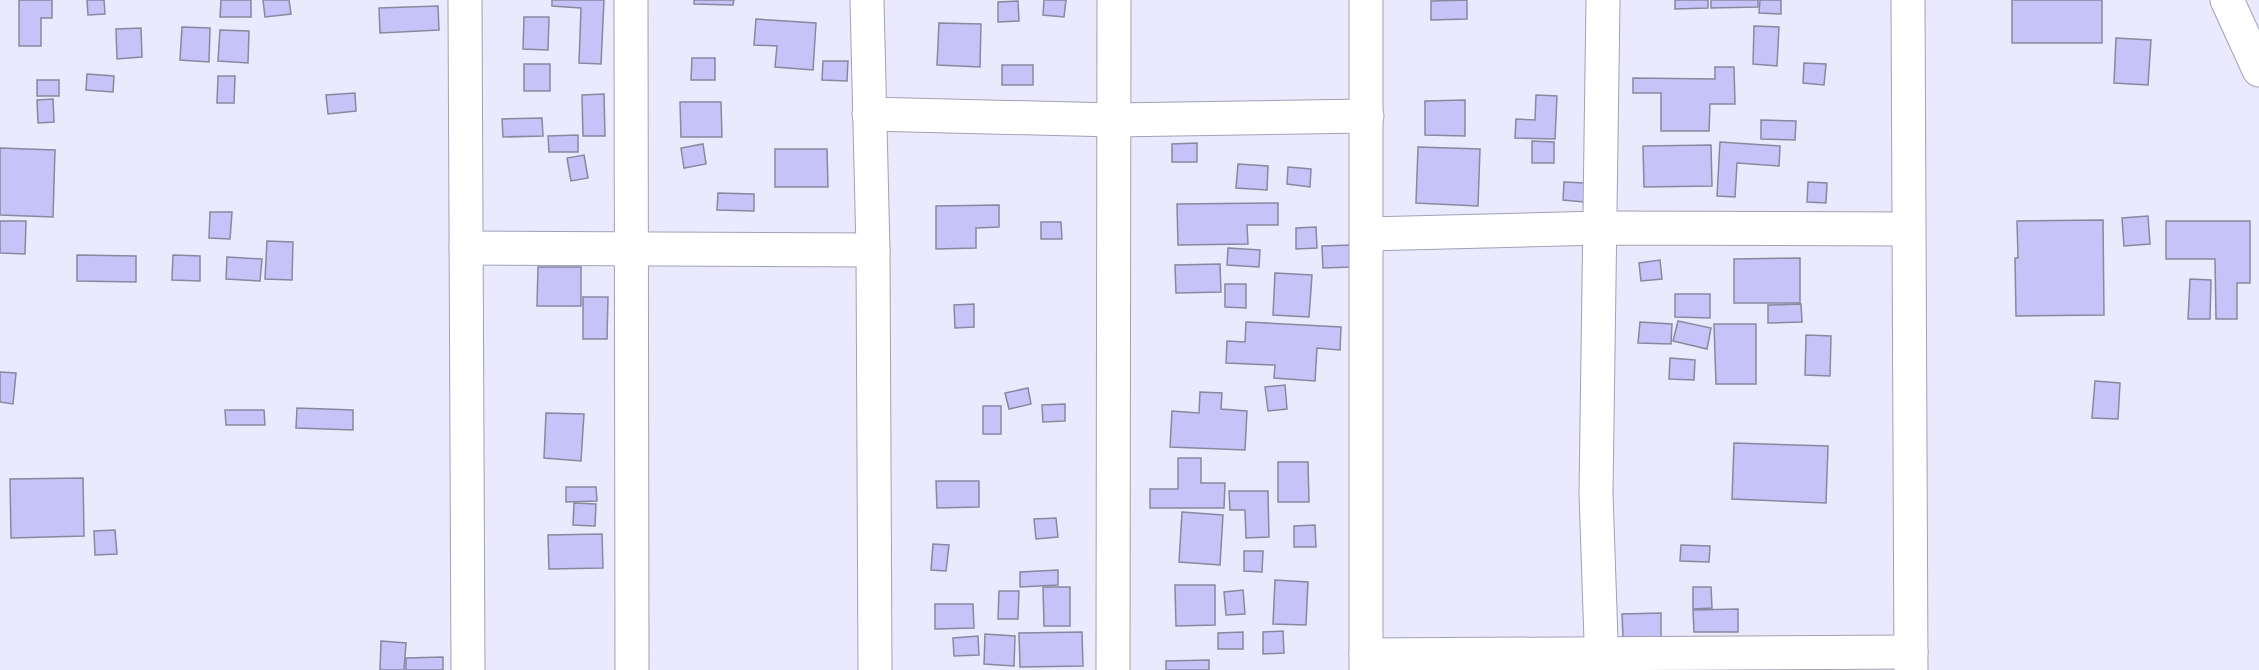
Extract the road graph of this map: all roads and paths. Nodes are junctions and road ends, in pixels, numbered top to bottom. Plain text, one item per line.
1 (465, 0) edge
2 (631, 0) edge
3 (867, 0) edge
4 (1114, 0) edge
5 (1366, 0) edge
6 (1603, 0) edge
7 (1908, 0) edge
8 (2227, 0) edge
9 (2259, 70) edge
10 (869, 114) junction
11 (1368, 116) junction
12 (1114, 120) junction
13 (1600, 228) junction
14 (1908, 229) junction
15 (1366, 234) junction
16 (466, 248) junction
17 (632, 248) junction
18 (873, 250) junction
19 (1911, 661) edge
20 (1602, 662) edge
21 (1366, 663) edge
22 (468, 670) edge
23 (632, 670) edge
24 (875, 670) edge
25 (1113, 670) edge

1 - 16 street
2 - 17 street
3 - 10 street
4 - 12 street
5 - 11 street
6 - 13 street
7 - 14 street
8 - 9 street
10 - 12 street
10 - 18 street
11 - 12 street
11 - 15 street
12 - 25 street
13 - 14 street
13 - 15 street
13 - 20 street
14 - 19 street
15 - 21 street
16 - 17 street
16 - 22 street
17 - 18 street
17 - 23 street
18 - 24 street
19 - 20 street
20 - 21 street

